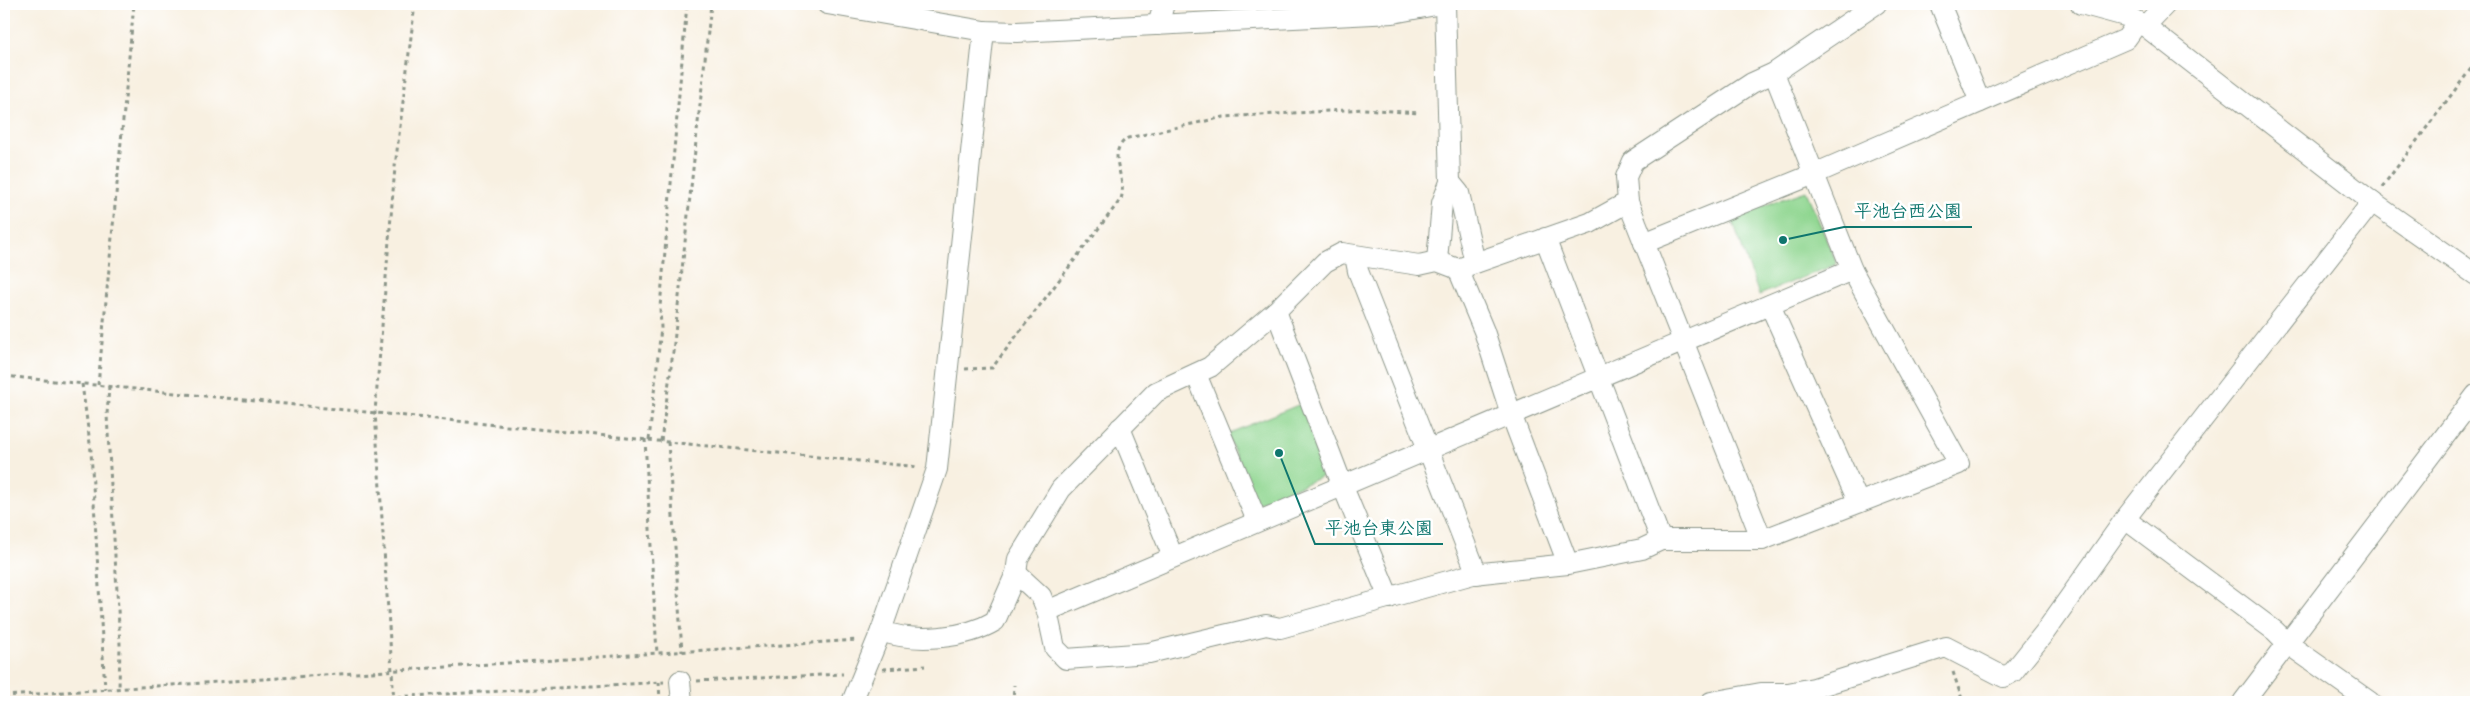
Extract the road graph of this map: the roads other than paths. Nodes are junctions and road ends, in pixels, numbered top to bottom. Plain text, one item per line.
1 (827, 4) edge
2 (1164, 4) edge
3 (1443, 4) edge
4 (1876, 4) edge
5 (1940, 4) edge
6 (2081, 4) edge
7 (2166, 4) edge
8 (2142, 24) junction
9 (1158, 25) junction
10 (984, 32) junction
11 (1774, 74) junction
12 (1980, 102) junction
13 (1814, 174) junction
14 (1450, 182) junction
15 (1628, 202) junction
16 (2372, 202) junction
17 (1545, 238) junction
18 (1644, 243) junction
19 (1355, 256) junction
20 (1437, 261) junction
21 (1466, 266) junction
22 (1852, 270) junction
23 (2476, 275) edge
24 (1770, 305) junction
25 (1276, 311) junction
26 (1682, 342) junction
27 (1196, 374) junction
28 (1599, 378) junction
29 (2476, 395) edge
30 (1511, 414) junction
31 (1120, 428) junction
32 (1428, 450) junction
33 (1343, 487) junction
34 (1858, 501) junction
35 (2125, 518) junction
36 (1256, 521) junction
37 (1661, 540) junction
38 (1762, 540) junction
39 (1173, 557) junction
40 (1568, 564) junction
41 (1016, 573) junction
42 (1477, 574) junction
43 (1388, 598) junction
44 (1047, 611) junction
45 (879, 637) junction
46 (2288, 644) junction
47 (680, 681) road end
48 (682, 702) edge
49 (852, 702) edge
50 (1711, 702) edge
51 (2243, 702) edge
52 (2370, 702) edge

1 - 10 street
2 - 9 street
3 - 9 street
3 - 14 street
4 - 11 street
5 - 12 street
6 - 8 street
7 - 8 street
8 - 12 street
8 - 16 street
9 - 10 street
10 - 45 street
11 - 13 street
11 - 15 street
12 - 13 street
13 - 18 street
13 - 22 street
14 - 20 street
14 - 21 street
15 - 17 street
15 - 18 street
16 - 23 street
16 - 35 street
17 - 21 street
17 - 28 street
18 - 26 street
19 - 20 street
19 - 25 street
19 - 32 street
20 - 21 street
21 - 30 street
22 - 24 street
22 - 34 street
24 - 26 street
24 - 34 street
25 - 27 street
25 - 33 street
26 - 28 street
26 - 38 street
27 - 31 street
27 - 36 street
28 - 30 street
28 - 37 street
29 - 46 street
30 - 32 street
30 - 40 street
31 - 39 street
31 - 41 street
32 - 33 street
32 - 42 street
33 - 36 street
33 - 43 street
34 - 38 street
35 - 46 street
35 - 50 street
36 - 39 street
37 - 38 street
37 - 40 street
39 - 44 street
40 - 42 street
41 - 44 street
41 - 45 street
42 - 43 street
43 - 44 street
45 - 49 street
46 - 51 street
46 - 52 street
47 - 48 street

